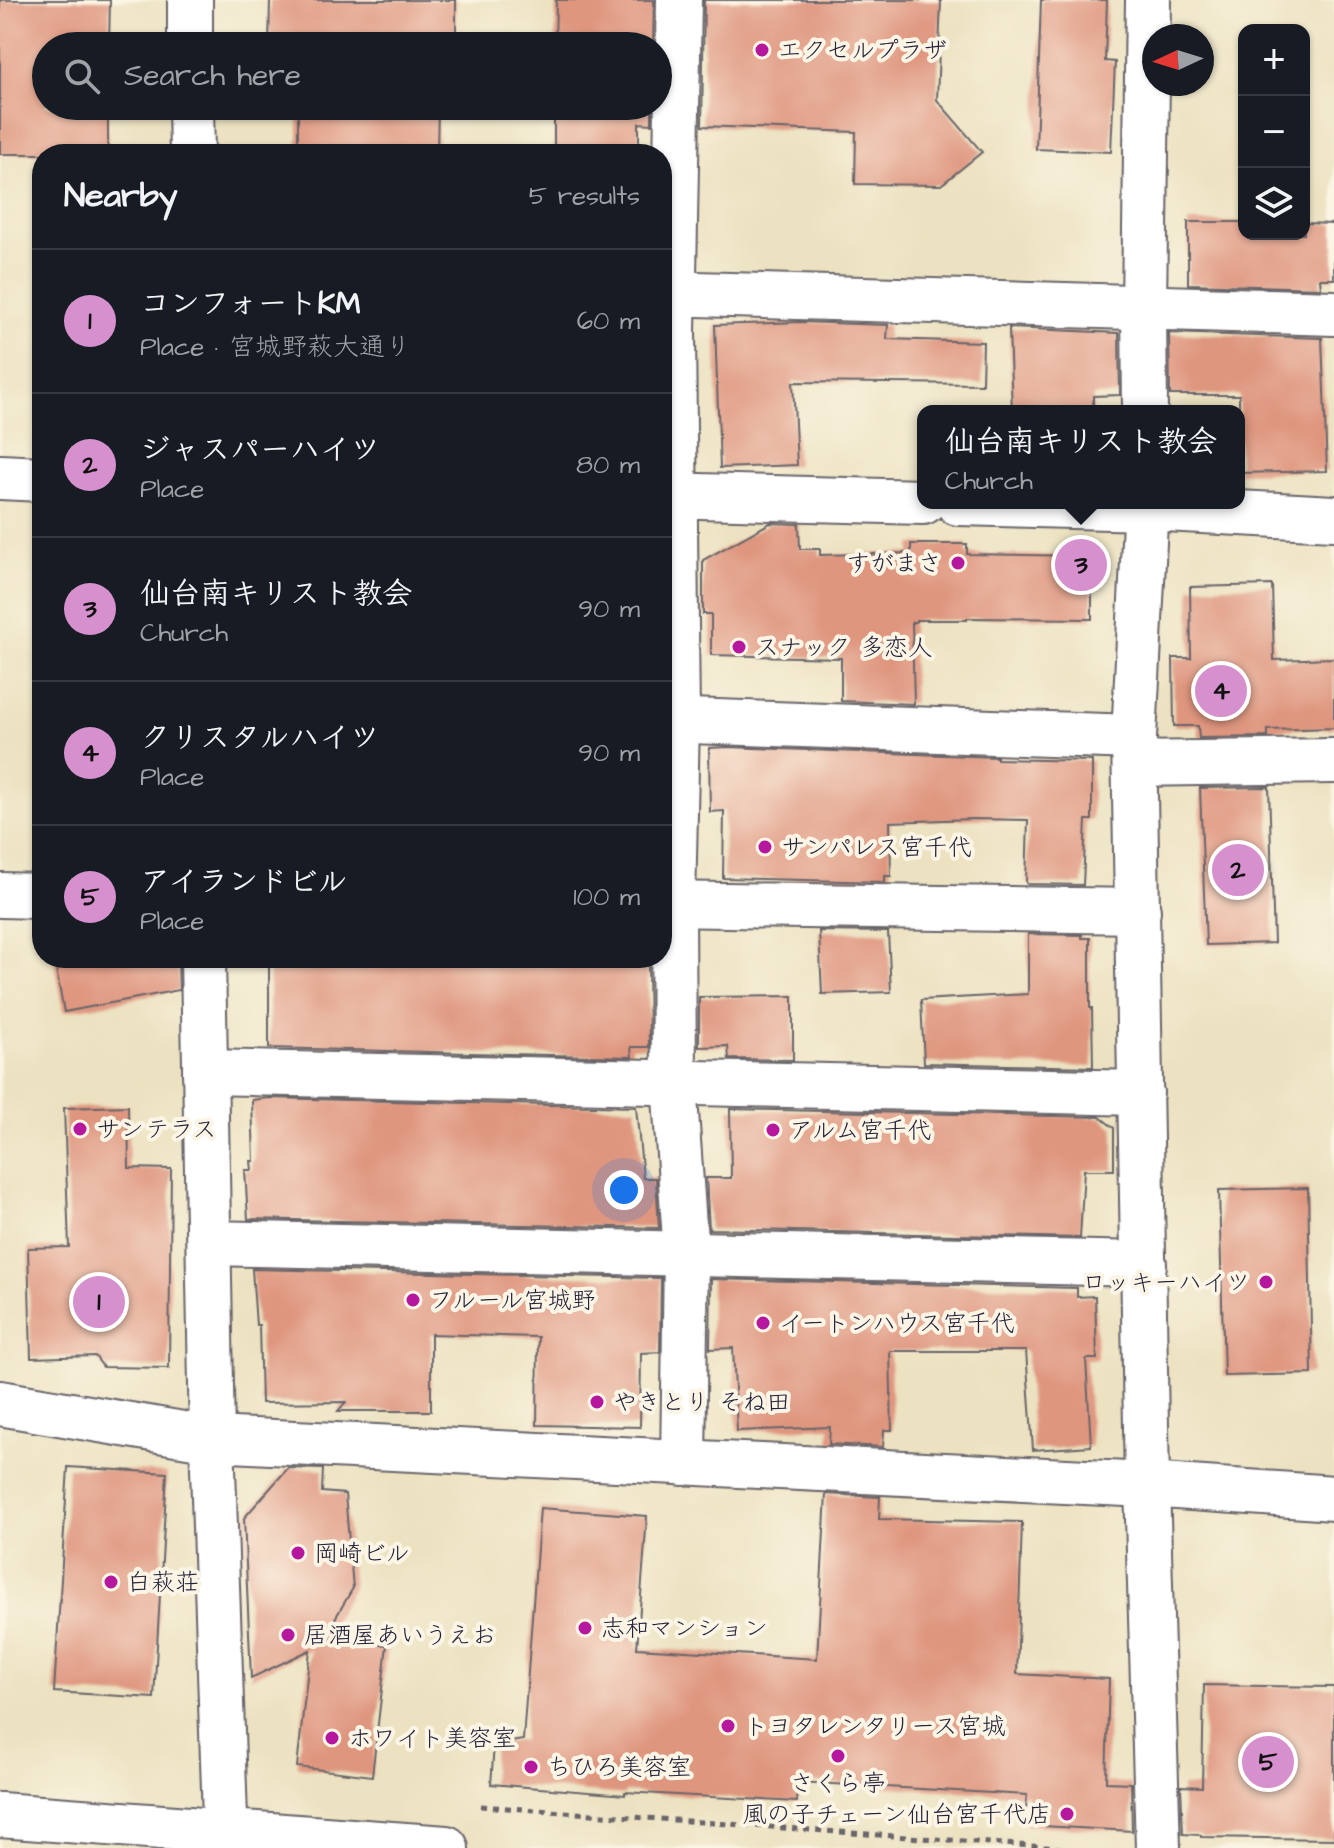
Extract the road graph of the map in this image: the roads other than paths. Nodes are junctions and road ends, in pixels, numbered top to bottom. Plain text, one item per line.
1 (190, 0) edge
2 (679, 0) edge
3 (1148, 0) edge
4 (190, 32) edge
5 (191, 120) edge
6 (192, 144) edge
7 (672, 186) edge
8 (672, 293) edge
9 (1144, 307) junction
10 (1334, 313) edge
11 (1145, 405) edge
12 (0, 477) edge
13 (32, 479) edge
14 (672, 496) edge
15 (917, 502) edge
16 (1146, 509) edge
17 (1204, 509) edge
18 (1334, 518) edge
19 (672, 720) edge
20 (1135, 750) junction
21 (1334, 761) edge
22 (0, 895) edge
23 (32, 896) edge
24 (672, 904) edge
25 (1138, 911) junction
26 (203, 968) edge
27 (670, 968) edge
28 (205, 1072) junction
29 (674, 1083) junction
30 (1141, 1093) junction
31 (209, 1243) junction
32 (686, 1254) junction
33 (1144, 1264) junction
34 (0, 1403) edge
35 (212, 1439) junction
36 (683, 1463) junction
37 (1147, 1485) junction
38 (1334, 1498) edge
39 (0, 1815) edge
40 (226, 1840) edge
41 (446, 1848) edge
42 (1158, 1848) edge

1 - 4 street
2 - 7 street
3 - 9 street
5 - 6 street
8 - 9 street
9 - 10 street
9 - 11 street
12 - 13 street
14 - 15 street
16 - 20 street
17 - 18 street
19 - 20 street
20 - 21 street
20 - 25 street
22 - 23 street
24 - 25 street
25 - 30 street
26 - 28 street
27 - 29 street
28 - 29 street
28 - 31 street
29 - 30 street
29 - 32 street
30 - 33 street
31 - 32 street
31 - 35 street
32 - 33 street
32 - 36 street
33 - 37 street
34 - 35 street
35 - 36 street
35 - 40 street
36 - 37 street
37 - 38 street
37 - 42 street
39 - 40 street
40 - 41 street

